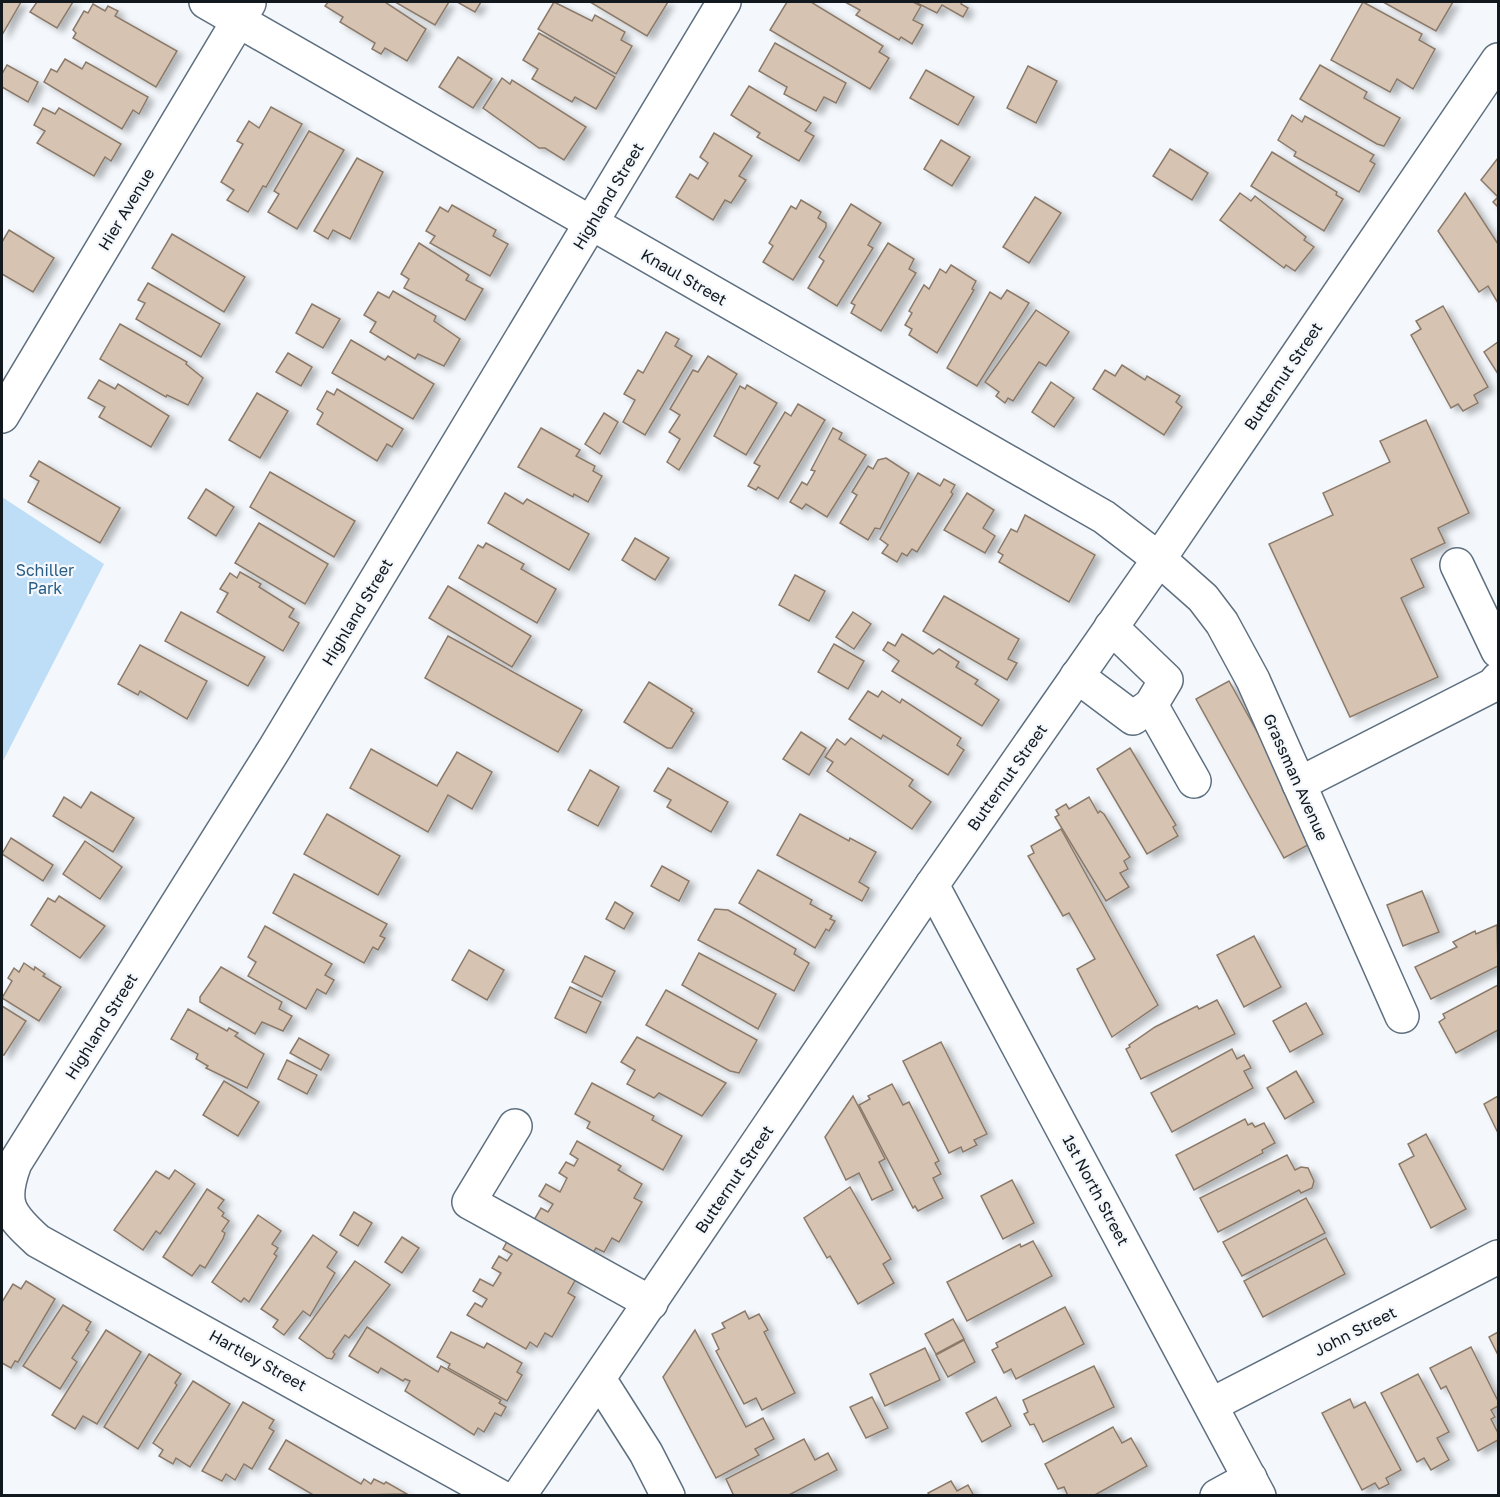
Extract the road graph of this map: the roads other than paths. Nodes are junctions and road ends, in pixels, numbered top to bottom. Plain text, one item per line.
1 (206, 2) edge
2 (724, 2) edge
3 (244, 11) edge
4 (1498, 60) edge
5 (591, 224) junction
6 (2, 416) edge
7 (1159, 559) junction
8 (1457, 565) dead end
9 (1111, 627) junction
10 (1498, 651) edge
11 (1077, 676) junction
12 (1498, 679) edge
13 (1151, 705) junction
14 (1194, 781) dead end
15 (1299, 784) junction
16 (932, 885) junction
17 (1402, 1016) dead end
18 (515, 1126) dead end
19 (19, 1224) joint
20 (1498, 1257) edge
21 (651, 1302) junction
22 (599, 1379) junction
23 (1211, 1405) junction
24 (1255, 1487) edge
25 (499, 1496) edge
26 (519, 1496) edge
27 (668, 1496) edge
28 (1217, 1496) edge

1 - 3 street, Knaul Street
2 - 5 street, Highland Street
3 - 5 street, Knaul Street
3 - 6 street, Hier Avenue
4 - 7 street, Butternut Street
5 - 7 street, Knaul Street
5 - 19 street, Highland Street
7 - 9 street, Butternut Street
7 - 15 street, Grassman Avenue
8 - 10 street
9 - 11 street, Butternut Street
9 - 13 street
11 - 13 street
11 - 16 street, Butternut Street
12 - 15 street
13 - 14 street
15 - 17 street, Grassman Avenue
16 - 21 street, Butternut Street
16 - 23 street, 1st North Street
18 - 21 street
19 - 25 street, Hartley Street
20 - 23 street, John Street
21 - 22 street, Butternut Street
22 - 26 street, Butternut Street
22 - 27 street
23 - 24 street, 1st North Street
24 - 28 street

